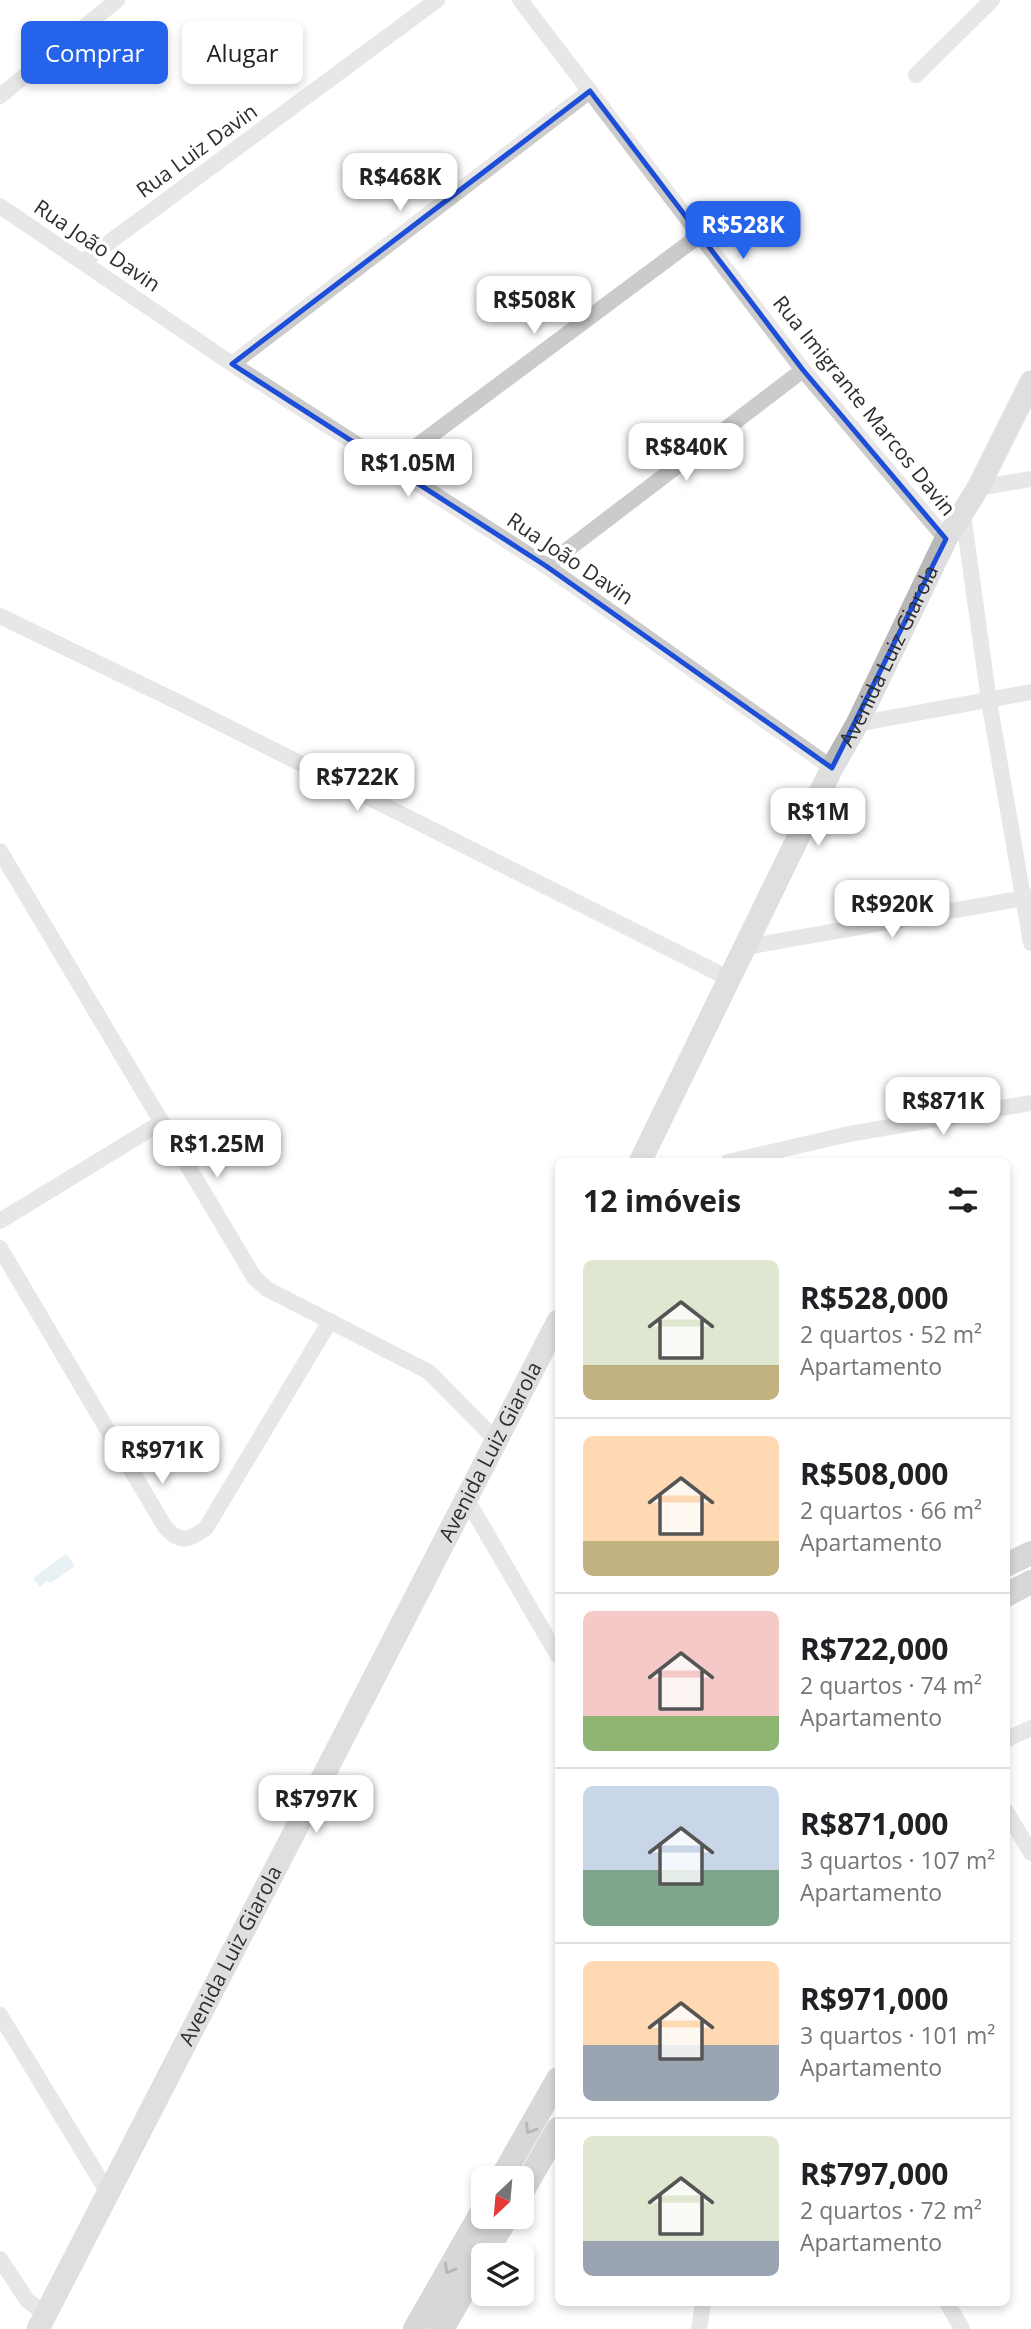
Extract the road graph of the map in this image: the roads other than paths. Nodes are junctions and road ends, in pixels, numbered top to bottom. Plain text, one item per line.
1 (89, 0) edge
2 (117, 0) edge
3 (438, 0) edge
4 (520, 0) edge
5 (992, 0) edge
6 (99, 14) junction
7 (916, 75) dead end
8 (590, 92) junction
9 (0, 96) edge
10 (0, 206) edge
11 (700, 235) junction
12 (84, 261) junction
13 (232, 364) junction
14 (803, 370) junction
15 (1031, 382) edge
16 (390, 466) junction
17 (1031, 479) edge
18 (978, 488) junction
19 (963, 514) junction
20 (946, 539) junction
21 (546, 566) junction
22 (0, 615) edge
23 (1031, 692) edge
24 (989, 701) junction
25 (857, 724) junction
26 (832, 768) junction
27 (0, 851) edge
28 (1026, 898) edge
29 (1031, 943) edge
30 (746, 947) junction
31 (730, 979) junction
32 (1031, 1103) edge
33 (162, 1122) junction
34 (642, 1158) edge
35 (745, 1158) edge
36 (0, 1221) edge
37 (0, 1248) edge
38 (330, 1321) junction
39 (555, 1327) edge
40 (496, 1440) junction
41 (466, 1498) junction
42 (1031, 1553) edge
43 (1010, 1563) edge
44 (1031, 1582) edge
45 (1010, 1593) edge
46 (555, 1651) edge
47 (1031, 1728) edge
48 (1010, 1738) edge
49 (1010, 1818) edge
50 (1031, 1853) edge
51 (0, 2015) edge
52 (555, 2084) edge
53 (555, 2135) edge
54 (508, 2166) edge
55 (534, 2171) edge
56 (107, 2192) junction
57 (472, 2230) edge
58 (0, 2259) edge
59 (471, 2279) edge
60 (703, 2306) edge
61 (949, 2306) edge
62 (42, 2322) edge
63 (415, 2329) edge
64 (442, 2329) edge
65 (699, 2329) edge
66 (962, 2329) edge

1 - 6 street
2 - 6 street
3 - 12 street, Rua Luiz Davin
4 - 8 street, Rua Imigrante Marcos Davin
5 - 7 street
6 - 9 street
8 - 11 street, Rua Imigrante Marcos Davin
8 - 13 street
10 - 12 street, Rua João Davin
11 - 14 street, Rua Imigrante Marcos Davin
11 - 16 street
12 - 13 street, Rua João Davin
13 - 16 street, Rua João Davin
14 - 20 street, Rua Imigrante Marcos Davin
14 - 21 street
15 - 18 street, Avenida Luiz Giarola
16 - 21 street, Rua João Davin
17 - 18 street
18 - 19 street, Avenida Luiz Giarola
19 - 20 street, Avenida Luiz Giarola
19 - 24 street
20 - 25 street, Avenida Luiz Giarola
21 - 26 street, Rua João Davin
22 - 31 street
23 - 24 street
24 - 25 street
24 - 28 street
25 - 26 street, Avenida Luiz Giarola
26 - 30 street, Avenida Luiz Giarola
27 - 33 street
28 - 29 street
28 - 30 street
30 - 31 street, Avenida Luiz Giarola
31 - 34 street, Avenida Luiz Giarola
32 - 35 street
33 - 36 street
33 - 38 street
37 - 38 street
38 - 40 street
39 - 40 street, Avenida Luiz Giarola
40 - 41 street, Avenida Luiz Giarola
41 - 46 street
41 - 56 street, Avenida Luiz Giarola
42 - 43 main road
44 - 45 main road
47 - 48 street
49 - 50 street
51 - 56 street
52 -> 54 main road
53 - 55 main road
56 - 62 street, Avenida Luiz Giarola
57 -> 63 main road
58 - 62 street
59 - 64 main road
60 - 65 street
61 - 66 street

